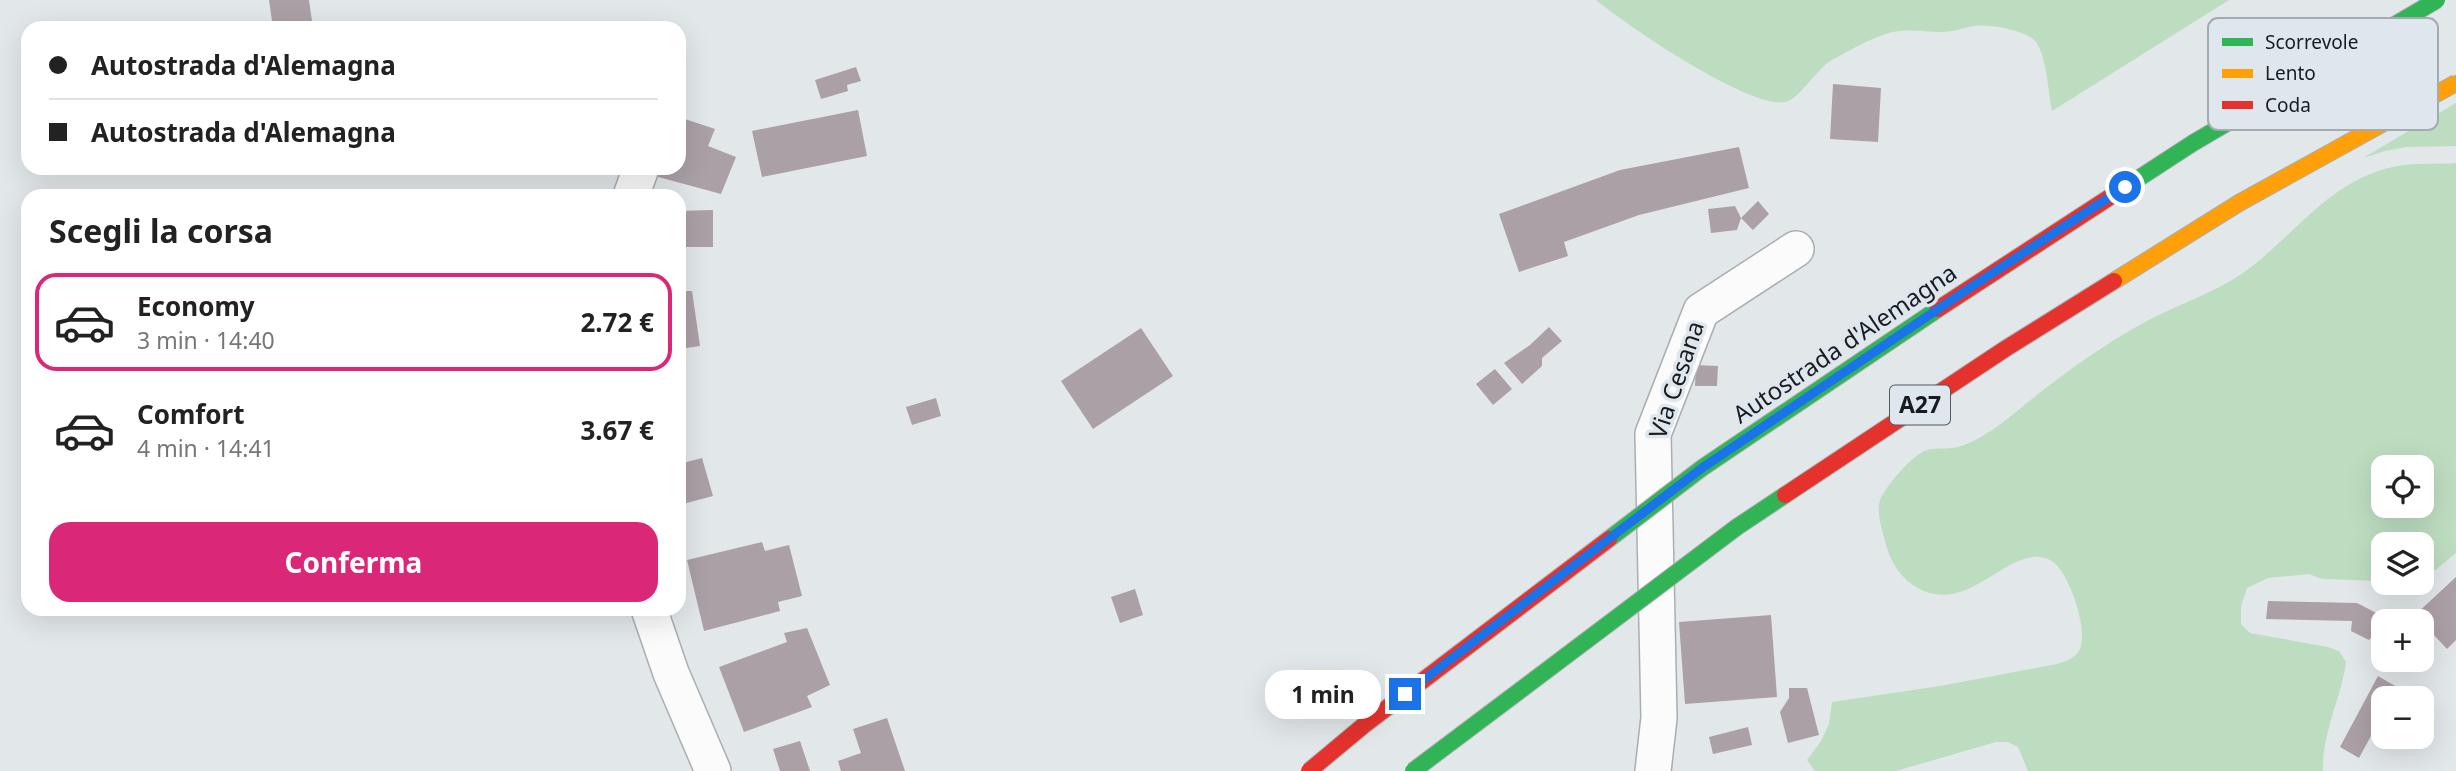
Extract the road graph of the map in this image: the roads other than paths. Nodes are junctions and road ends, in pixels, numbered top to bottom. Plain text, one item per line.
1 (2437, 0) edge
2 (2406, 18) edge
3 (2456, 83) edge
4 (2438, 93) edge
5 (2215, 130) edge
6 (2371, 130) edge
7 (1796, 249) dead end
8 (651, 616) edge
9 (713, 771) edge
10 (1309, 771) edge
11 (1413, 771) edge
12 (1653, 771) edge

1 - 2 highway, Autostrada d'Alemagna, bridge
3 - 4 highway, A27, bridge
5 - 10 highway, Autostrada d'Alemagna, bridge
6 - 11 highway, A27, bridge
7 - 12 street, Via Cesana
8 - 9 street

